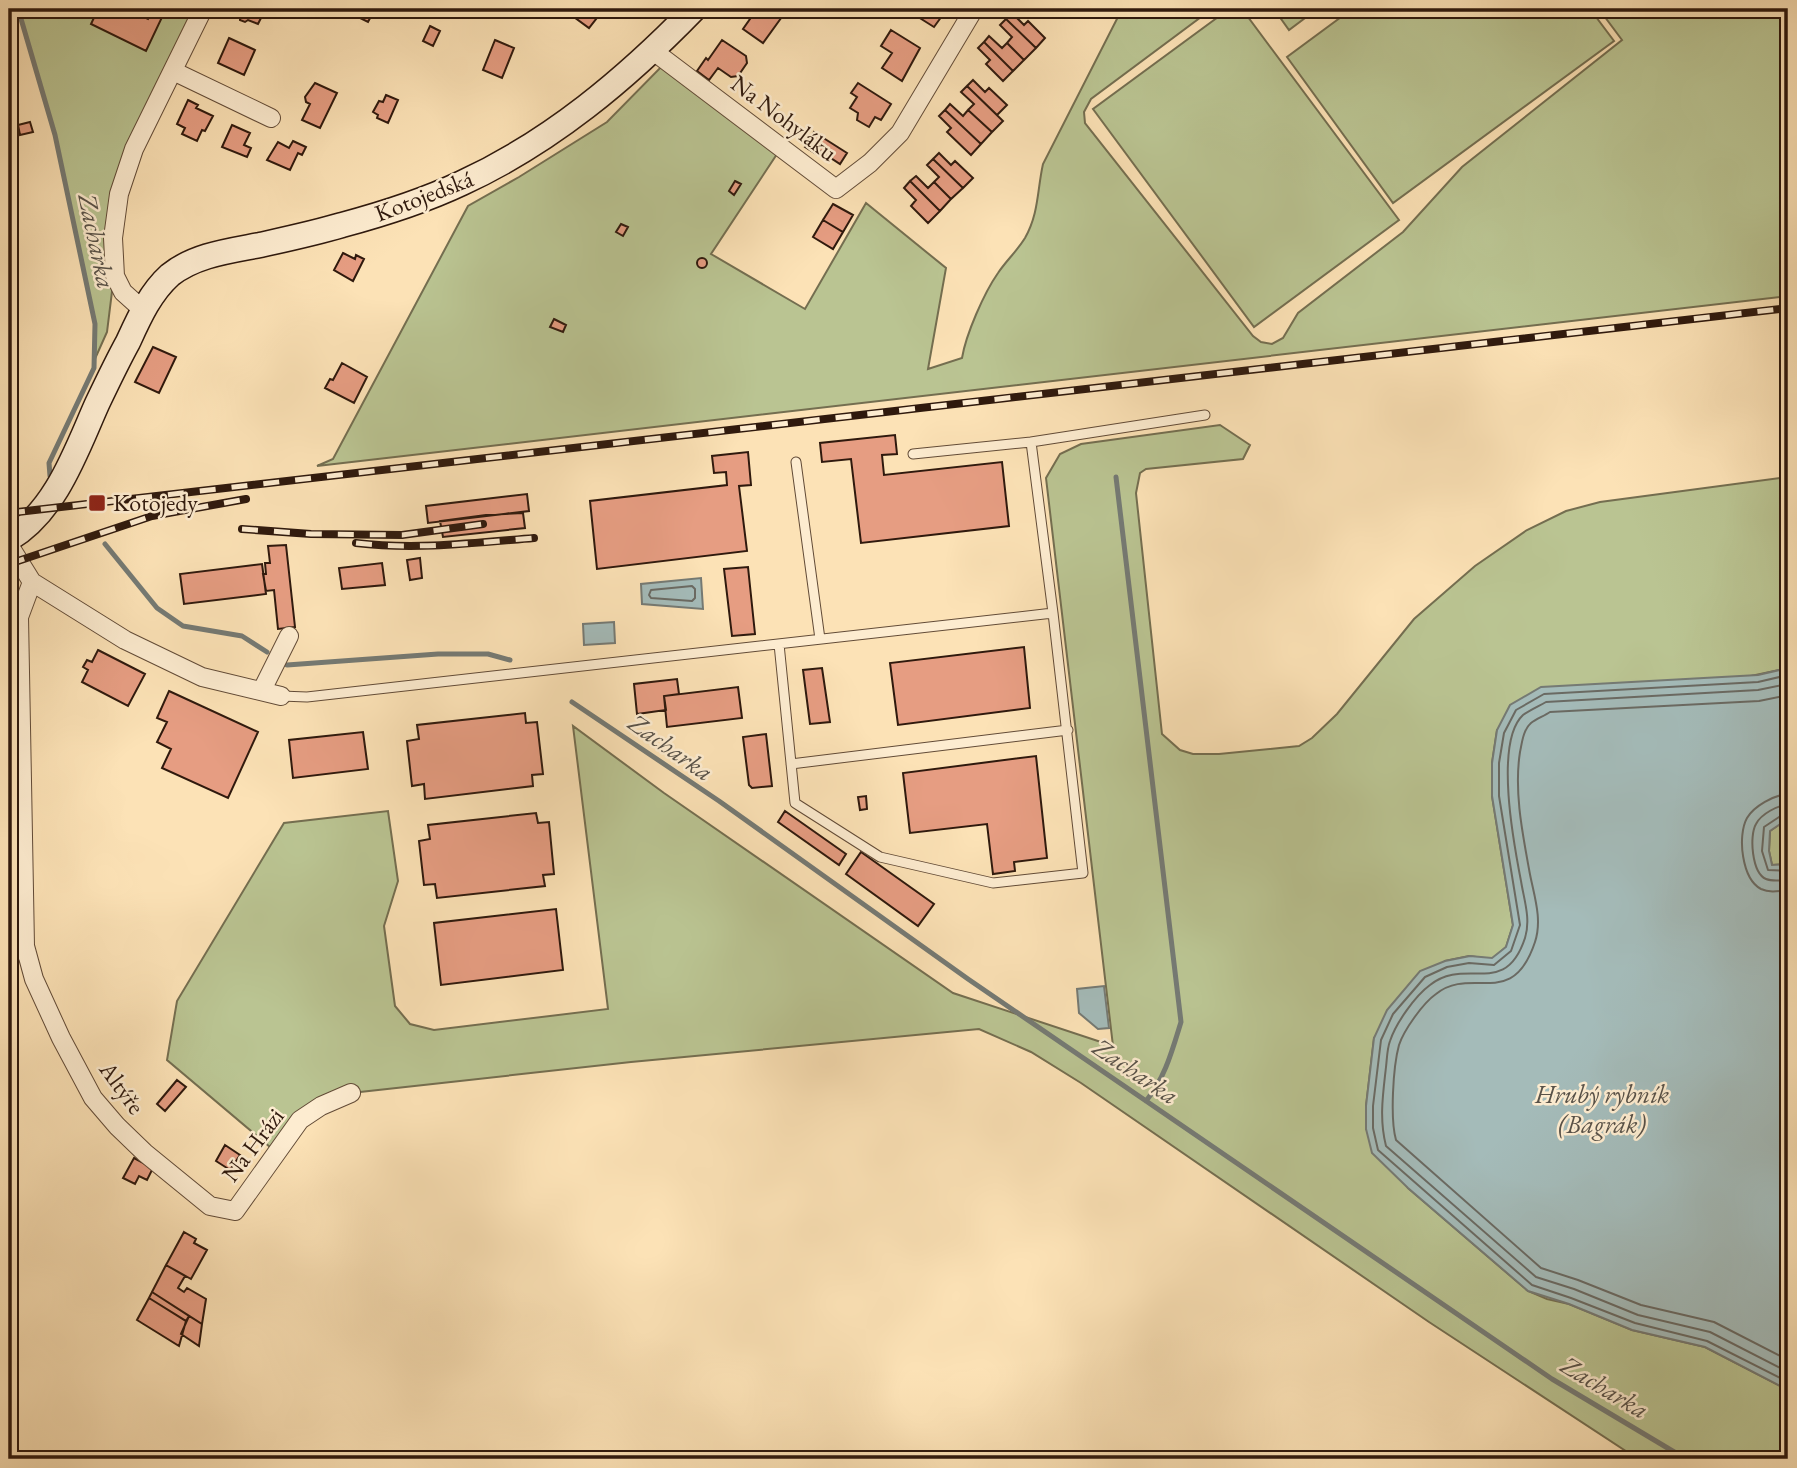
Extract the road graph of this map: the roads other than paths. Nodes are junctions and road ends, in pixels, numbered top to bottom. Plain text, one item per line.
1 (203, 9) edge
2 (694, 9) edge
3 (974, 9) edge
4 (652, 50) junction
5 (173, 71) junction
6 (271, 118) dead end
7 (139, 319) junction
8 (1205, 415) dead end
9 (1031, 443) junction
10 (912, 454) dead end
11 (796, 462) dead end
12 (9, 539) edge
13 (9, 545) edge
14 (32, 582) junction
15 (1053, 613) junction
16 (289, 636) dead end
17 (820, 639) junction
18 (779, 644) junction
19 (262, 690) junction
20 (281, 696) joint
21 (1068, 730) junction
22 (791, 764) junction
23 (17, 831) edge
24 (25, 946) junction
25 (9, 955) edge
26 (351, 1093) dead end
27 (235, 1211) joint

1 - 5 street
2 - 4 main road, Kotojedská
3 - 4 street, Na Nohyláku
4 - 7 main road, Kotojedská
5 - 6 street
5 - 7 street
7 - 12 main road, Kotojedská
8 - 9 lane
9 - 10 lane
9 - 15 lane
11 - 17 lane
13 - 14 street
14 - 19 street
14 - 23 street, Altýře
15 - 17 lane
15 - 21 lane
16 - 19 street
17 - 18 lane
18 - 20 lane
18 - 22 lane
19 - 20 street
21 - 22 lane
21 - 22 lane
23 - 24 street, Altýře
24 - 25 street
24 - 27 street, Altýře
26 - 27 street, Na Hrázi

